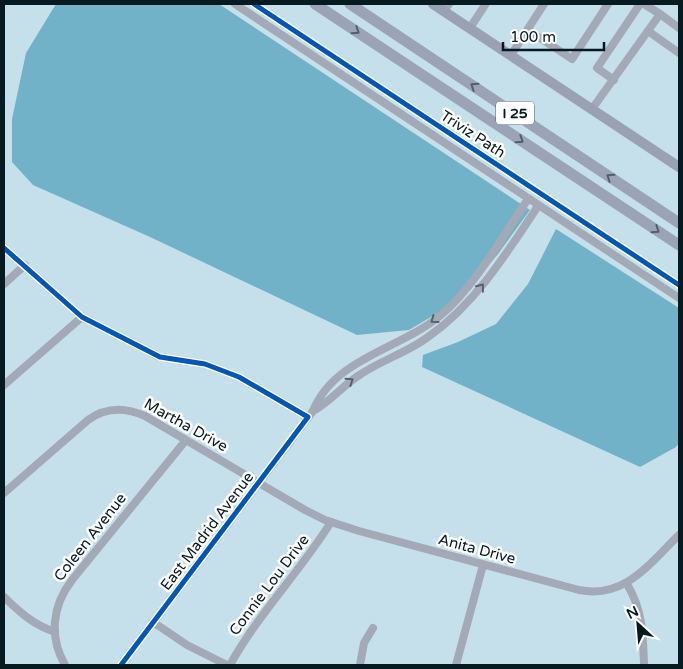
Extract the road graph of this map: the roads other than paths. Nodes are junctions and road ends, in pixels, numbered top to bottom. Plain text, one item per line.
1 (235, 4) edge
2 (315, 4) edge
3 (350, 4) edge
4 (434, 4) edge
5 (486, 4) edge
6 (544, 4) edge
7 (608, 4) edge
8 (642, 4) edge
9 (446, 7) edge
10 (660, 14) junction
11 (470, 28) junction
12 (679, 28) edge
13 (528, 30) junction
14 (648, 31) junction
15 (679, 53) edge
16 (511, 55) junction
17 (614, 80) junction
18 (592, 109) junction
19 (679, 167) edge
20 (528, 199) junction
21 (538, 206) junction
22 (679, 223) edge
23 (679, 245) edge
24 (4, 248) edge
25 (25, 265) junction
26 (4, 284) edge
27 (679, 298) edge
28 (82, 317) junction
29 (4, 385) edge
30 (310, 414) junction
31 (186, 440) junction
32 (259, 482) junction
33 (4, 493) edge
34 (331, 522) junction
35 (679, 535) edge
36 (483, 565) junction
37 (627, 584) junction
38 (4, 597) edge
39 (153, 622) junction
40 (373, 628) dead end
41 (55, 632) junction
42 (65, 665) edge
43 (121, 665) edge
44 (228, 665) edge
45 (360, 665) edge
46 (456, 665) edge
47 (644, 665) edge

1 - 20 street
2 -> 23 highway, I 25
22 -> 3 highway, I 25
4 - 9 main road
5 - 11 street
6 - 13 street
7 - 13 street
8 - 10 street
8 - 17 street
9 - 11 main road
10 - 12 street
10 - 14 street
11 - 16 main road
13 - 16 street
14 - 15 street
14 - 17 street
16 - 18 main road
17 - 18 street
18 - 19 main road
20 - 21 street
20 -> 30 street, East Madrid Avenue
21 - 27 street
30 -> 21 street, East Madrid Avenue
24 - 25 street
25 - 26 street
25 - 28 street
28 - 29 street
28 - 30 street
30 - 32 street, East Madrid Avenue
31 - 32 street, Martha Drive
31 - 33 street, Martha Drive
31 - 41 street, Coleen Avenue
32 - 34 street, Anita Drive
32 - 39 street, East Madrid Avenue
34 - 36 street, Anita Drive
34 - 44 street, Connie Lou Drive
35 - 37 street, Anita Drive
36 - 37 street, Anita Drive
36 - 46 street
37 - 47 street
38 - 41 street
39 - 43 street, East Madrid Avenue
39 - 44 street
40 - 45 street
41 - 42 street, Coleen Avenue

